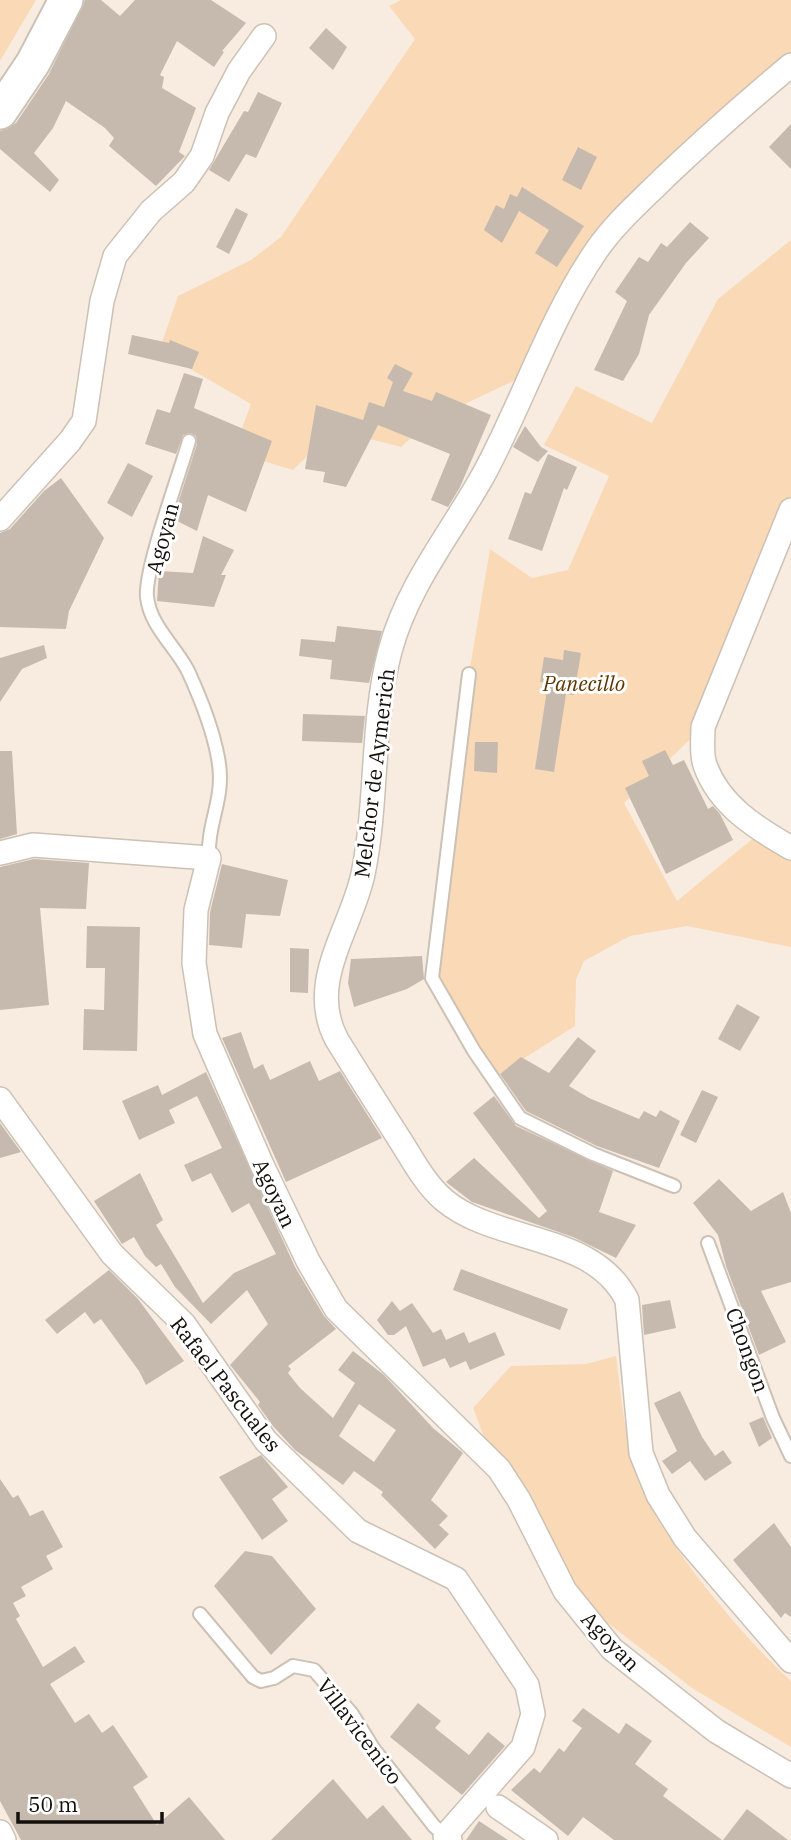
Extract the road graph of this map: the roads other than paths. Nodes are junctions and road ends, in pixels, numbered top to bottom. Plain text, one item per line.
1 (66, 0) edge
2 (264, 36) dead end
3 (791, 65) edge
4 (0, 112) edge
5 (189, 442) dead end
6 (791, 510) edge
7 (0, 519) edge
8 (469, 674) dead end
9 (791, 848) edge
10 (0, 853) edge
11 (209, 858) junction
12 (0, 1099) edge
13 (674, 1186) dead end
14 (708, 1243) dead end
15 (791, 1455) edge
16 (200, 1614) dead end
17 (791, 1661) edge
18 (791, 1776) edge
19 (498, 1807) dead end
20 (0, 1832) edge
21 (448, 1838) edge
22 (4, 1840) edge
23 (546, 1840) edge

1 - 4 street
2 - 7 street
3 - 17 street, Melchor de Aymerich
5 - 11 lane, Agoyan
6 - 9 street
8 - 13 lane
10 - 11 street
11 - 18 street, Agoyan
12 - 21 street, Rafael Pascuales
14 - 15 lane, Chongon
16 - 21 lane, Villavicenico
19 - 23 street
20 - 22 street

